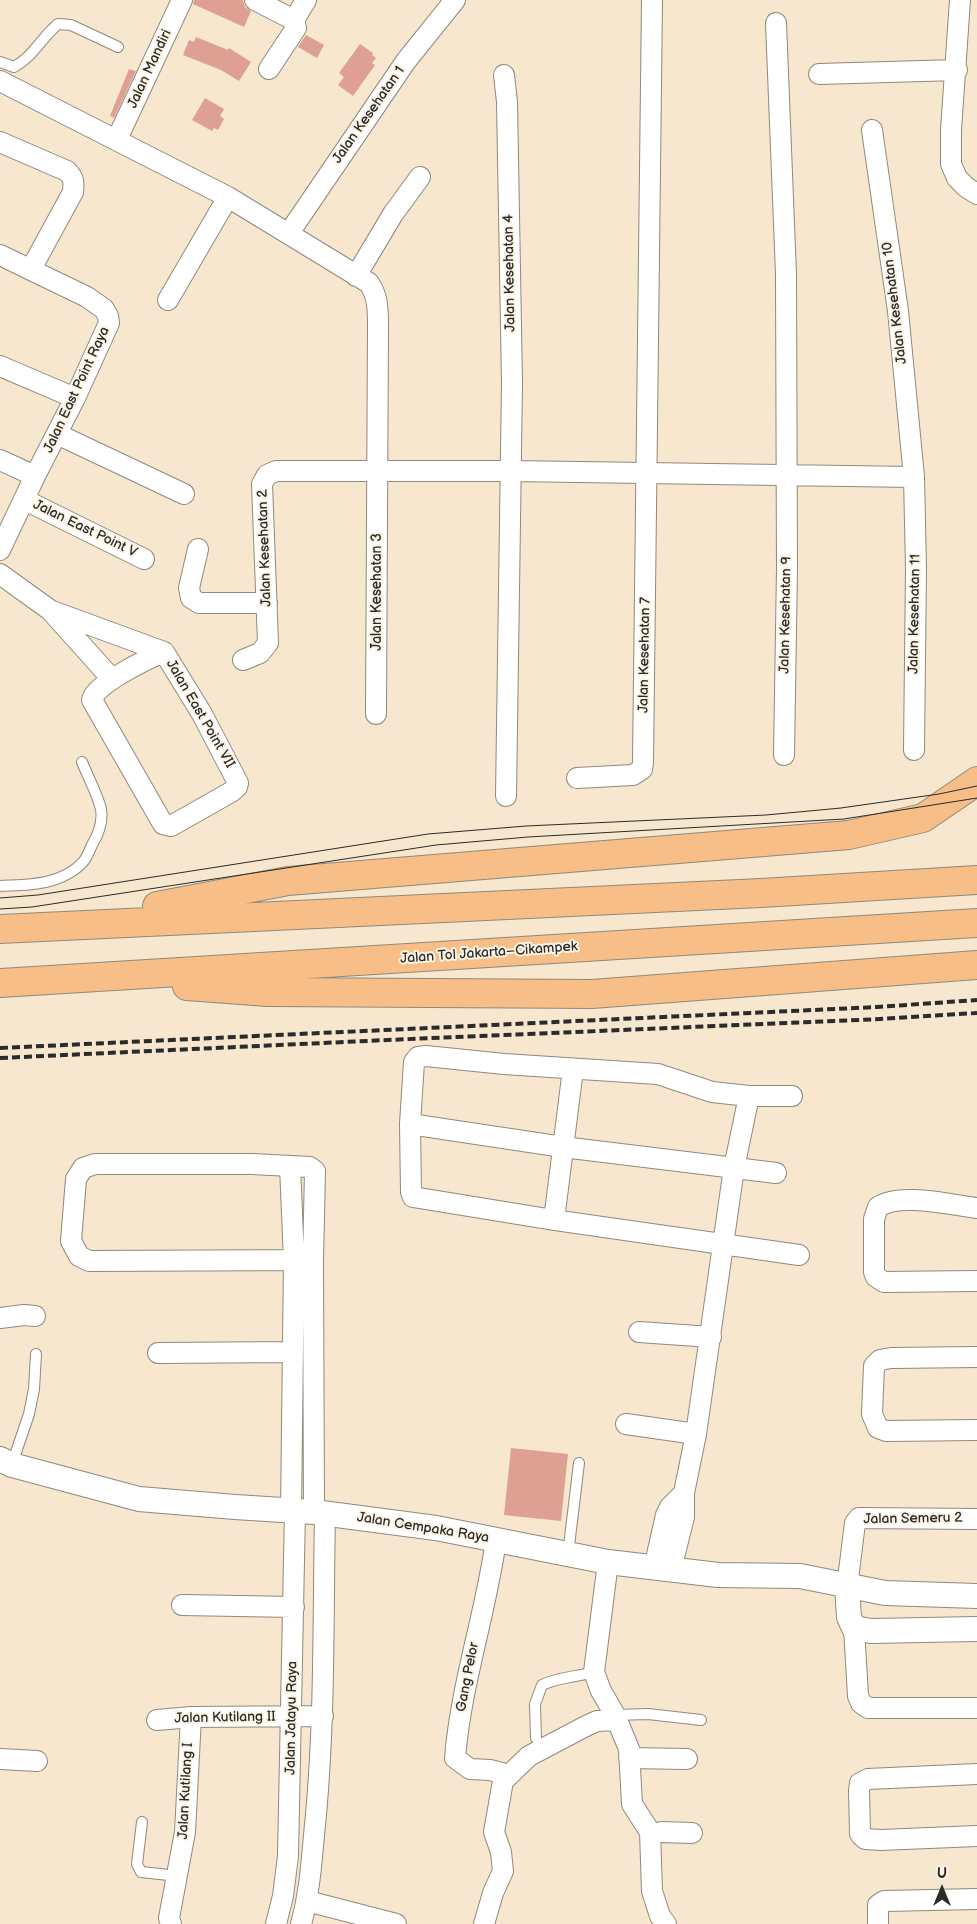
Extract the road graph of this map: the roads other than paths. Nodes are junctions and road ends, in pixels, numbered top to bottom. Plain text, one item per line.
1 (182, 0) edge
2 (255, 0) edge
3 (306, 0) edge
4 (455, 0) edge
5 (652, 0) edge
6 (960, 0) edge
7 (294, 20) junction
8 (776, 23) dead end
9 (118, 47) dead end
10 (0, 62) edge
11 (269, 69) dead end
12 (957, 70) junction
13 (819, 74) dead end
14 (504, 75) dead end
15 (0, 81) edge
16 (872, 130) dead end
17 (117, 139) junction
18 (0, 142) edge
19 (420, 177) dead end
20 (977, 194) edge
21 (228, 197) junction
22 (289, 233) junction
23 (0, 255) edge
24 (32, 269) junction
25 (356, 276) junction
26 (168, 300) dead end
27 (0, 366) edge
28 (75, 398) junction
29 (57, 434) junction
30 (0, 460) edge
31 (378, 471) junction
32 (511, 471) junction
33 (648, 474) junction
34 (35, 476) junction
35 (787, 476) junction
36 (914, 477) junction
37 (184, 494) dead end
38 (25, 500) junction
39 (1, 545) edge
40 (198, 549) dead end
41 (144, 559) dead end
42 (0, 574) edge
43 (267, 603) junction
44 (50, 610) junction
45 (164, 652) junction
46 (243, 660) dead end
47 (112, 680) junction
48 (376, 714) dead end
49 (914, 750) dead end
50 (784, 754) dead end
51 (82, 762) dead end
52 (577, 778) dead end
53 (977, 782) edge
54 (506, 796) dead end
55 (977, 880) edge
56 (0, 886) edge
57 (977, 923) edge
58 (65, 924) junction
59 (0, 928) edge
60 (977, 965) edge
61 (83, 978) junction
62 (0, 983) edge
63 (573, 1069) junction
64 (749, 1096) junction
65 (792, 1096) dead end
66 (410, 1124) junction
67 (563, 1147) junction
68 (734, 1168) junction
69 (776, 1173) dead end
70 (977, 1208) edge
71 (554, 1220) junction
72 (724, 1244) junction
73 (799, 1255) dead end
74 (304, 1260) junction
75 (977, 1281) edge
76 (35, 1316) dead end
77 (0, 1318) edge
78 (639, 1332) dead end
79 (711, 1337) junction
80 (293, 1352) junction
81 (158, 1353) dead end
82 (36, 1354) dead end
83 (977, 1357) edge
84 (626, 1424) dead end
85 (977, 1430) edge
86 (696, 1434) junction
87 (6, 1462) edge
88 (579, 1463) dead end
89 (684, 1493) junction
90 (306, 1512) junction
91 (977, 1519) edge
92 (496, 1540) junction
93 (568, 1554) junction
94 (608, 1562) junction
95 (662, 1568) junction
96 (847, 1586) junction
97 (977, 1596) edge
98 (182, 1605) dead end
99 (294, 1607) junction
100 (854, 1628) junction
101 (977, 1628) edge
102 (594, 1672) junction
103 (977, 1708) edge
104 (323, 1716) junction
105 (191, 1717) junction
106 (292, 1717) junction
107 (616, 1718) junction
108 (157, 1720) dead end
109 (701, 1720) dead end
110 (536, 1738) dead end
111 (629, 1758) junction
112 (0, 1759) edge
113 (687, 1759) dead end
114 (37, 1761) dead end
115 (509, 1774) junction
116 (977, 1774) edge
117 (142, 1822) dead end
118 (661, 1832) dead end
119 (692, 1833) dead end
120 (977, 1836) edge
121 (178, 1876) junction
122 (977, 1900) edge
123 (307, 1901) junction
124 (878, 1918) edge
125 (171, 1924) edge
126 (276, 1924) edge
127 (301, 1924) edge
128 (396, 1924) edge
129 (484, 1924) edge
130 (666, 1924) edge

1 - 17 street, Jalan Mandiri
2 - 7 street
3 - 7 street
4 - 22 street, Jalan Kesehatan 1
5 - 33 street
6 - 12 street
7 - 11 street
8 - 35 street, Jalan Kesehatan 9
9 - 10 lane
12 - 13 street
12 - 20 street
14 - 32 street, Jalan Kesehatan 4
15 - 17 street, Jalan Kesehatan 3
16 - 36 street, Jalan Kesehatan 10
17 - 21 street, Jalan Kesehatan 3
18 - 24 street
19 - 25 street
21 - 22 street, Jalan Kesehatan 3
21 - 26 street
22 - 25 street, Jalan Kesehatan 3
23 - 24 street
24 - 28 street, Jalan East Point Raya
25 - 31 street, Jalan Kesehatan 3
27 - 28 street
28 - 29 street, Jalan East Point Raya
29 - 34 street, Jalan East Point Raya
29 - 37 street
30 - 34 street
31 - 32 street, Jalan Kesehatan 2
31 - 43 street, Jalan Kesehatan 2
31 - 48 street, Jalan Kesehatan 3
32 - 33 street, Jalan Kesehatan 2
32 - 54 street, Jalan Kesehatan 4
33 - 35 street, Jalan Kesehatan 2
33 - 52 street, Jalan Kesehatan 7
34 - 38 street, Jalan East Point Raya
35 - 36 street, Jalan Kesehatan 2
35 - 50 street, Jalan Kesehatan 9
36 - 49 street, Jalan Kesehatan 11
38 - 39 street, Jalan East Point Raya
38 - 41 street, Jalan East Point V
40 - 43 street
42 - 44 street
43 - 46 street, Jalan Kesehatan 2
44 - 45 street
44 - 47 street
45 - 47 street, Jalan East Point VII
45 - 47 street, Jalan East Point VII
51 - 56 lane
53 - 58 highway
55 - 58 highway
57 - 61 highway, Jalan Tol Jakarta–Cikampek
58 - 59 highway
60 - 61 highway
61 - 62 highway, Jalan Tol Jakarta–Cikampek
63 - 64 street
63 - 66 street
63 - 67 street
64 - 65 street
64 - 68 street
66 - 67 street
66 - 71 street
67 - 68 street
67 - 71 street
68 - 69 street
68 - 72 street
70 - 75 street
71 - 72 street
72 - 73 street
72 - 79 street
74 - 74 street
74 - 80 street
74 - 90 street
76 - 77 street
78 - 79 street
79 - 86 street
80 - 81 street
80 - 90 street
82 - 87 lane
83 - 85 street
84 - 86 street
86 - 89 street
87 - 90 street, Jalan Cempaka Raya
88 - 93 lane
89 - 95 street
89 - 95 street
90 - 92 street, Jalan Cempaka Raya
90 - 99 street, Jalan Jatayu Raya
90 - 104 street, Jalan Jatayu Raya
91 - 96 street, Jalan Semeru 2
92 - 93 street, Jalan Cempaka Raya
92 - 115 street, Gang Pelor
93 - 94 street, Jalan Cempaka Raya
94 - 95 street, Jalan Cempaka Raya
94 - 102 street
95 - 96 street, Jalan Cempaka Raya
96 - 97 street, Jalan Cempaka Raya
96 - 100 street
98 - 99 street
99 - 106 street, Jalan Jatayu Raya
100 - 101 street
100 - 103 street
102 - 107 street
102 - 110 lane
104 - 106 street, Jalan Kutilang II
104 - 123 street, Jalan Jatayu Raya
105 - 106 street, Jalan Kutilang II
105 - 108 street, Jalan Kutilang II
105 - 121 street, Jalan Kutilang I
106 - 126 street, Jalan Jatayu Raya
107 - 109 lane
107 - 111 street
107 - 115 street
111 - 113 street
111 - 130 street
112 - 114 street
115 - 129 street
116 - 120 street
117 - 121 lane
118 - 119 street
121 - 125 street, Jalan Kutilang I
122 - 124 street
123 - 127 street, Jalan Jatayu Raya
123 - 128 street

